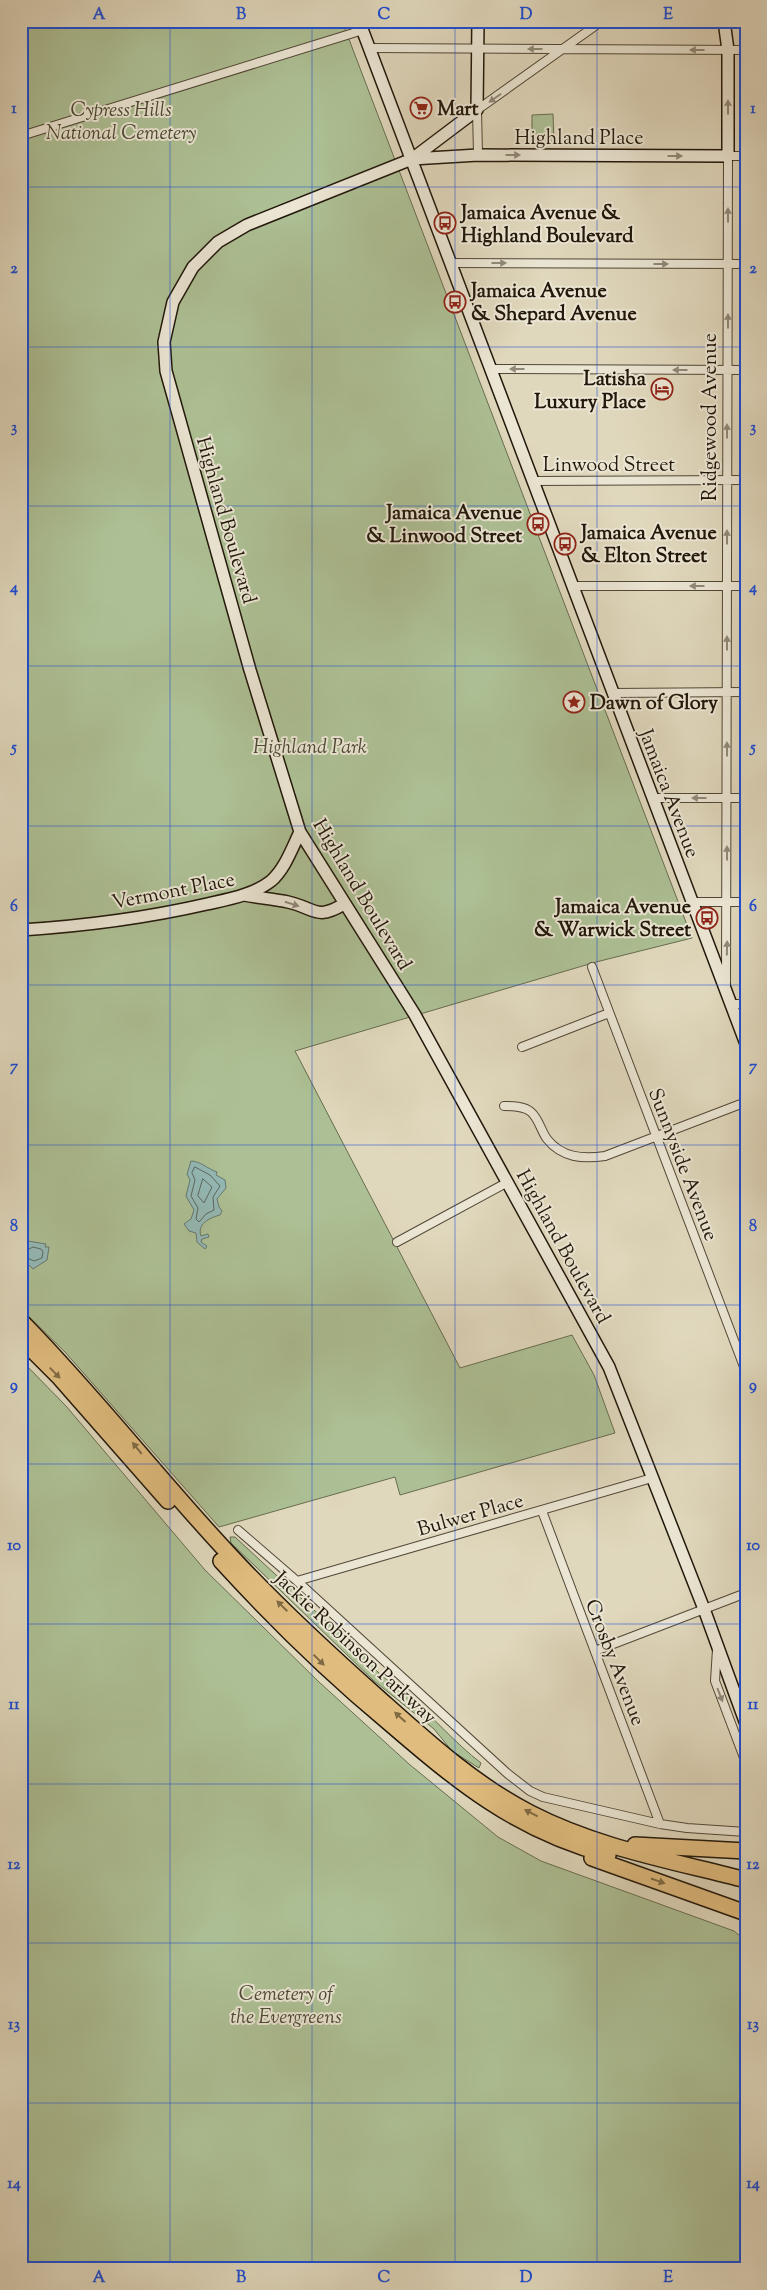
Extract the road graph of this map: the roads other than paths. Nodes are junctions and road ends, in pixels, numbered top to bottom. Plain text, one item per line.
1 (478, 21) edge
2 (602, 21) edge
3 (724, 21) edge
4 (361, 26) edge
5 (370, 48) junction
6 (478, 48) junction
7 (564, 49) junction
8 (728, 50) junction
9 (746, 50) edge
10 (478, 110) junction
11 (21, 136) edge
12 (478, 155) junction
13 (728, 156) junction
14 (746, 156) edge
15 (412, 159) junction
16 (450, 263) junction
17 (728, 264) junction
18 (746, 264) edge
19 (490, 369) junction
20 (727, 370) junction
21 (746, 370) edge
22 (532, 480) junction
23 (727, 480) junction
24 (746, 480) edge
25 (572, 586) junction
26 (727, 586) junction
27 (746, 586) edge
28 (727, 692) junction
29 (746, 692) edge
30 (612, 693) junction
31 (652, 798) junction
32 (727, 798) junction
33 (746, 798) edge
34 (300, 832) junction
35 (244, 895) junction
36 (691, 902) junction
37 (727, 902) junction
38 (746, 902) edge
39 (344, 904) junction
40 (21, 930) edge
41 (592, 967) dead end
42 (728, 999) junction
43 (746, 1004) edge
44 (609, 1013) junction
45 (746, 1044) edge
46 (522, 1047) dead end
47 (746, 1102) edge
48 (504, 1106) dead end
49 (656, 1136) junction
50 (508, 1182) junction
51 (397, 1242) dead end
52 (21, 1320) edge
53 (21, 1338) edge
54 (742, 1350) edge
55 (746, 1372) edge
56 (652, 1478) junction
57 (542, 1511) junction
58 (238, 1530) dead end
59 (297, 1582) junction
60 (746, 1593) edge
61 (704, 1609) junction
62 (717, 1647) junction
63 (594, 1651) junction
64 (744, 1715) edge
65 (746, 1724) edge
66 (746, 1763) edge
67 (660, 1824) junction
68 (746, 1832) edge
69 (570, 1838) junction
70 (746, 1851) edge
71 (746, 1880) edge
72 (746, 1890) edge
73 (746, 1913) edge

1 - 6 main road
2 - 7 street
3 - 8 main road, Ridgewood Avenue
4 - 5 main road, Jamaica Avenue
4 - 11 street
5 - 6 street
5 - 15 main road, Jamaica Avenue
7 -> 6 street
6 - 10 main road
8 -> 7 street
7 -> 10 street
8 - 9 street
13 -> 8 main road, Ridgewood Avenue
10 - 12 street
10 - 15 main road
12 -> 13 main road, Highland Place
12 - 15 main road, Highland Place
13 - 14 street, Highland Place
17 -> 13 street, Ridgewood Avenue
15 - 16 main road, Jamaica Avenue
15 - 34 main road, Highland Boulevard
16 -> 17 street
16 - 19 main road, Jamaica Avenue
17 - 18 street
20 -> 17 street, Ridgewood Avenue
20 -> 19 street
19 - 22 main road, Jamaica Avenue
20 - 21 street
23 -> 20 street, Ridgewood Avenue
22 - 23 street, Linwood Street
22 - 25 main road, Jamaica Avenue
23 - 24 street, Linwood Street
26 -> 23 street, Ridgewood Avenue
26 -> 25 street
25 - 30 main road, Jamaica Avenue
26 - 27 street
28 -> 26 street, Ridgewood Avenue
28 - 29 street
28 - 30 street
32 -> 28 street, Ridgewood Avenue
30 - 31 main road, Jamaica Avenue
32 -> 31 street
31 - 36 main road, Jamaica Avenue
32 - 33 street
37 -> 32 street, Ridgewood Avenue
34 - 35 main road, Vermont Place
34 - 39 main road, Highland Boulevard
35 -> 39 main road
35 - 40 main road, Vermont Place
36 - 37 street
36 - 42 main road, Jamaica Avenue
37 - 38 street
42 -> 37 street, Ridgewood Avenue
39 - 50 main road, Highland Boulevard
41 - 44 street, Sunnyside Avenue
42 - 43 street
42 - 45 main road, Jamaica Avenue
44 - 46 street
44 - 49 street, Sunnyside Avenue
47 - 49 street
48 - 49 street
49 - 54 street, Sunnyside Avenue
50 - 51 street
50 - 56 main road, Highland Boulevard
69 -> 52 highway, Jackie Robinson Parkway
53 -> 69 highway, Jackie Robinson Parkway
54 - 55 street, Sunnyside Avenue
56 - 57 street, Bulwer Place
56 - 61 main road, Highland Boulevard
57 - 59 street, Bulwer Place
57 - 63 street, Crosby Avenue
58 - 59 street, Jackie Robinson Parkway
59 - 67 street, Jackie Robinson Parkway
60 - 61 street
61 - 62 main road, Highland Boulevard
61 - 63 street
62 - 64 main road, Highland Boulevard
62 -> 66 street, Highland Boulevard
63 - 67 street, Crosby Avenue
64 - 65 main road, Highland Boulevard
67 - 68 street, Jackie Robinson Parkway
69 - 70 highway
69 - 71 highway, Jackie Robinson Parkway
69 - 72 highway, Jackie Robinson Parkway
69 -> 73 highway

